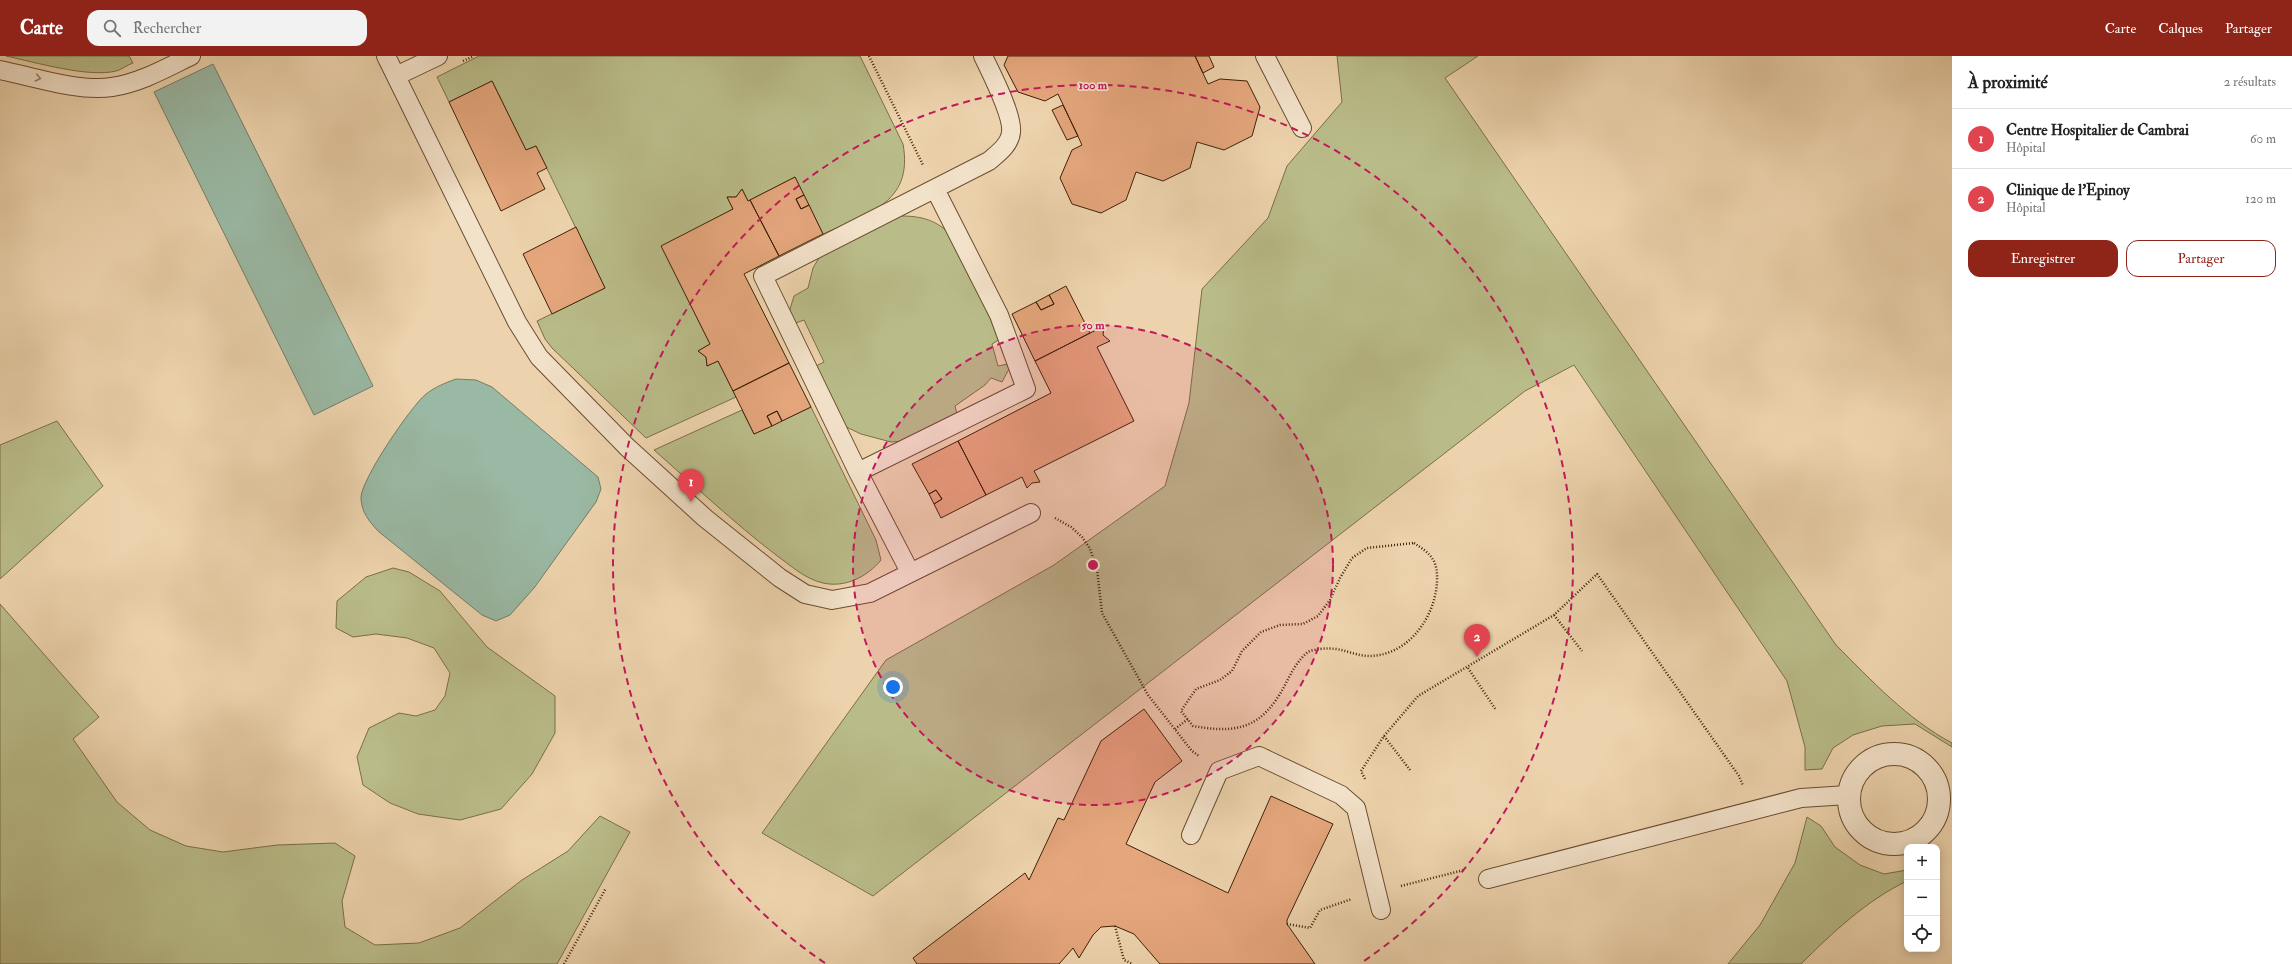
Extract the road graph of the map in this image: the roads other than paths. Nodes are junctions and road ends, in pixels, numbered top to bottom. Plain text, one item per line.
1 (191, 56) edge
2 (386, 56) edge
3 (438, 56) edge
4 (983, 56) edge
5 (1265, 56) edge
6 (0, 70) edge
7 (396, 76) junction
8 (1302, 128) dead end
9 (935, 189) junction
10 (858, 472) junction
11 (1031, 513) road end
12 (910, 572) junction
13 (1943, 782) edge
14 (1848, 794) junction
15 (1943, 821) edge
16 (1191, 835) dead end
17 (1488, 880) dead end
18 (1381, 910) dead end

6 -> 1 lane
2 - 7 lane
3 - 7 lane
4 - 9 lane
5 - 8 lane
7 - 12 lane
9 - 10 lane
9 - 10 lane
10 - 12 lane
11 - 12 lane
13 - 14 street
13 - 15 street
14 - 15 street
14 - 17 lane
16 - 18 lane

